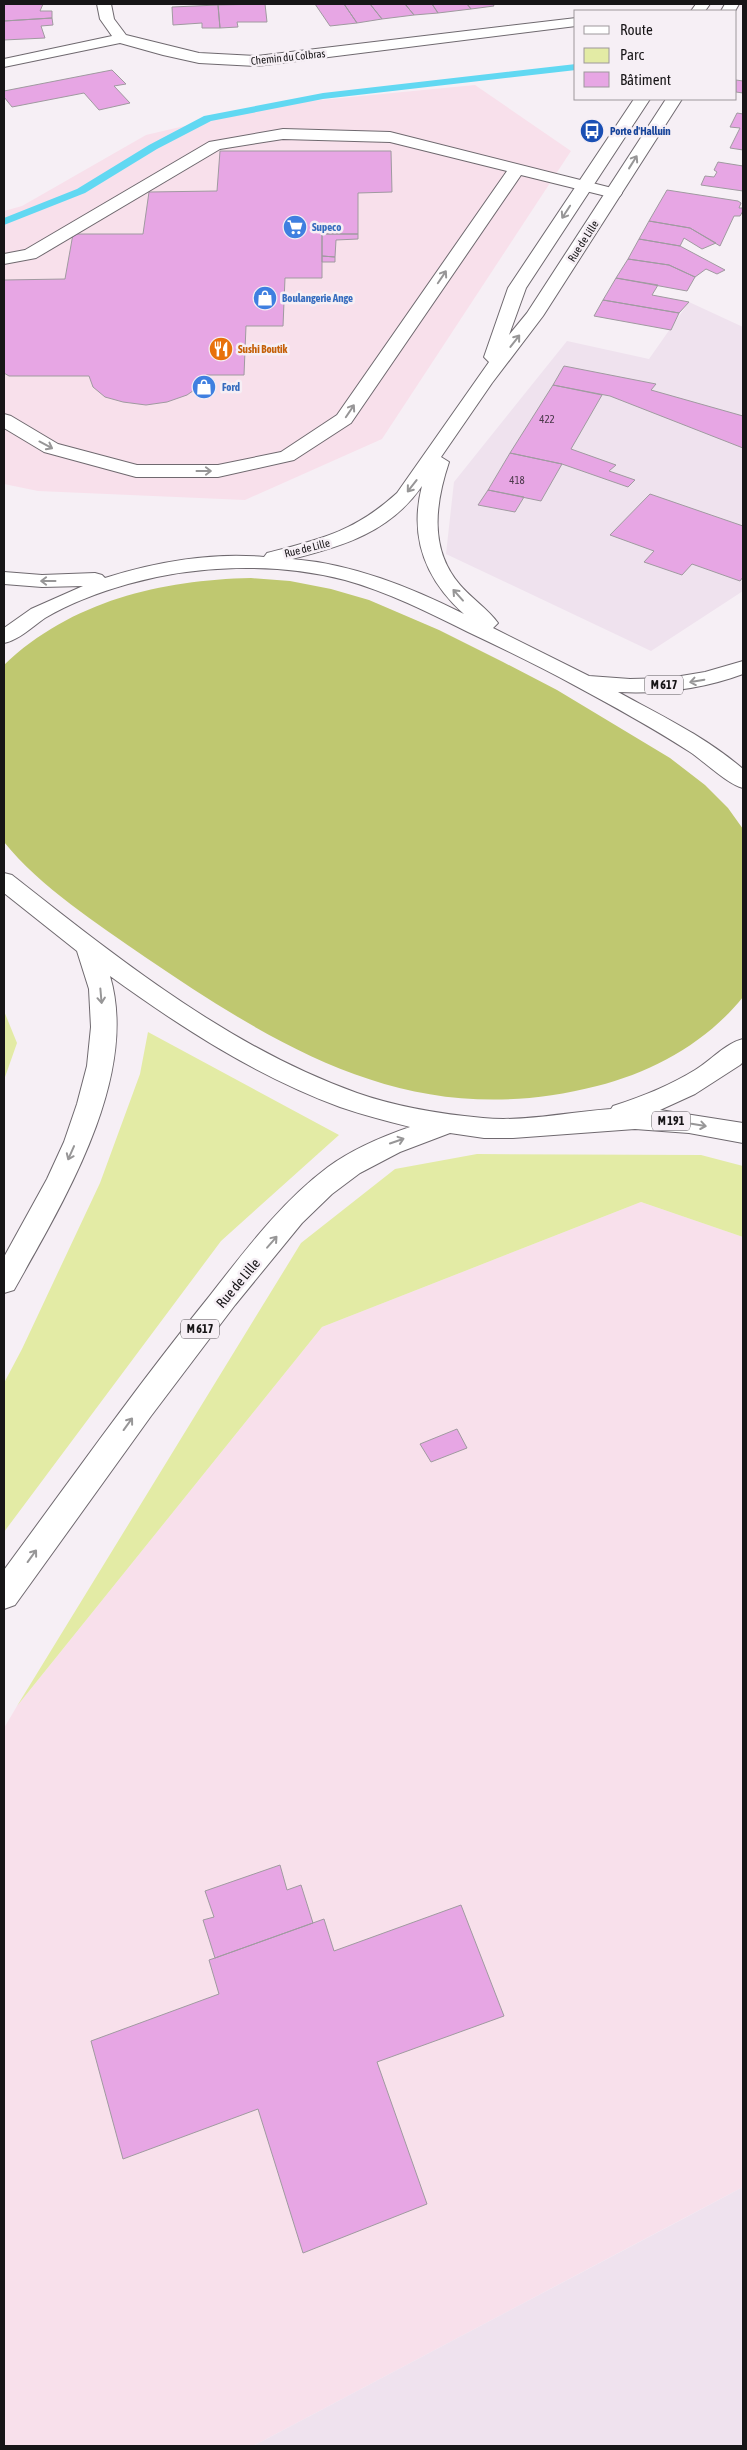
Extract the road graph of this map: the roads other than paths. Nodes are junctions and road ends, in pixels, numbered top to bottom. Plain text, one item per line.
1 (104, 4) edge
2 (574, 22) edge
3 (121, 38) junction
4 (4, 63) edge
5 (641, 100) edge
6 (673, 100) edge
7 (517, 168) junction
8 (583, 186) junction
9 (614, 193) junction
10 (4, 259) edge
11 (485, 379) junction
12 (4, 420) edge
13 (450, 432) junction
14 (238, 564) junction
15 (132, 576) junction
16 (4, 578) edge
17 (4, 637) edge
18 (522, 649) junction
19 (743, 667) edge
20 (583, 681) junction
21 (743, 780) edge
22 (4, 881) edge
23 (89, 949) junction
24 (743, 1048) edge
25 (598, 1120) junction
26 (449, 1124) junction
27 (743, 1133) edge
28 (4, 1282) edge
29 (4, 1595) edge

1 - 3 main road
2 - 3 main road, Chemin du Colbras
3 - 4 main road, Chemin du Colbras
5 - 8 main road, Rue de Lille
9 -> 6 main road, Rue de Lille
7 - 8 main road
7 - 10 main road
12 -> 7 main road
8 - 9 main road
8 -> 11 main road, Rue de Lille
11 -> 9 main road, Rue de Lille
11 - 13 main road, Rue de Lille
13 -> 14 main road, Rue de Lille
18 -> 13 main road, Rue de Lille
14 - 15 main road
14 - 18 main road
15 -> 16 main road
15 - 17 main road
18 - 20 main road
19 -> 20 main road, M 617
20 - 21 main road
22 - 23 main road
23 - 26 main road
23 -> 28 main road
24 - 25 main road
25 - 26 main road
25 -> 27 main road, M 191
29 -> 26 main road, Rue de Lille / M 617

